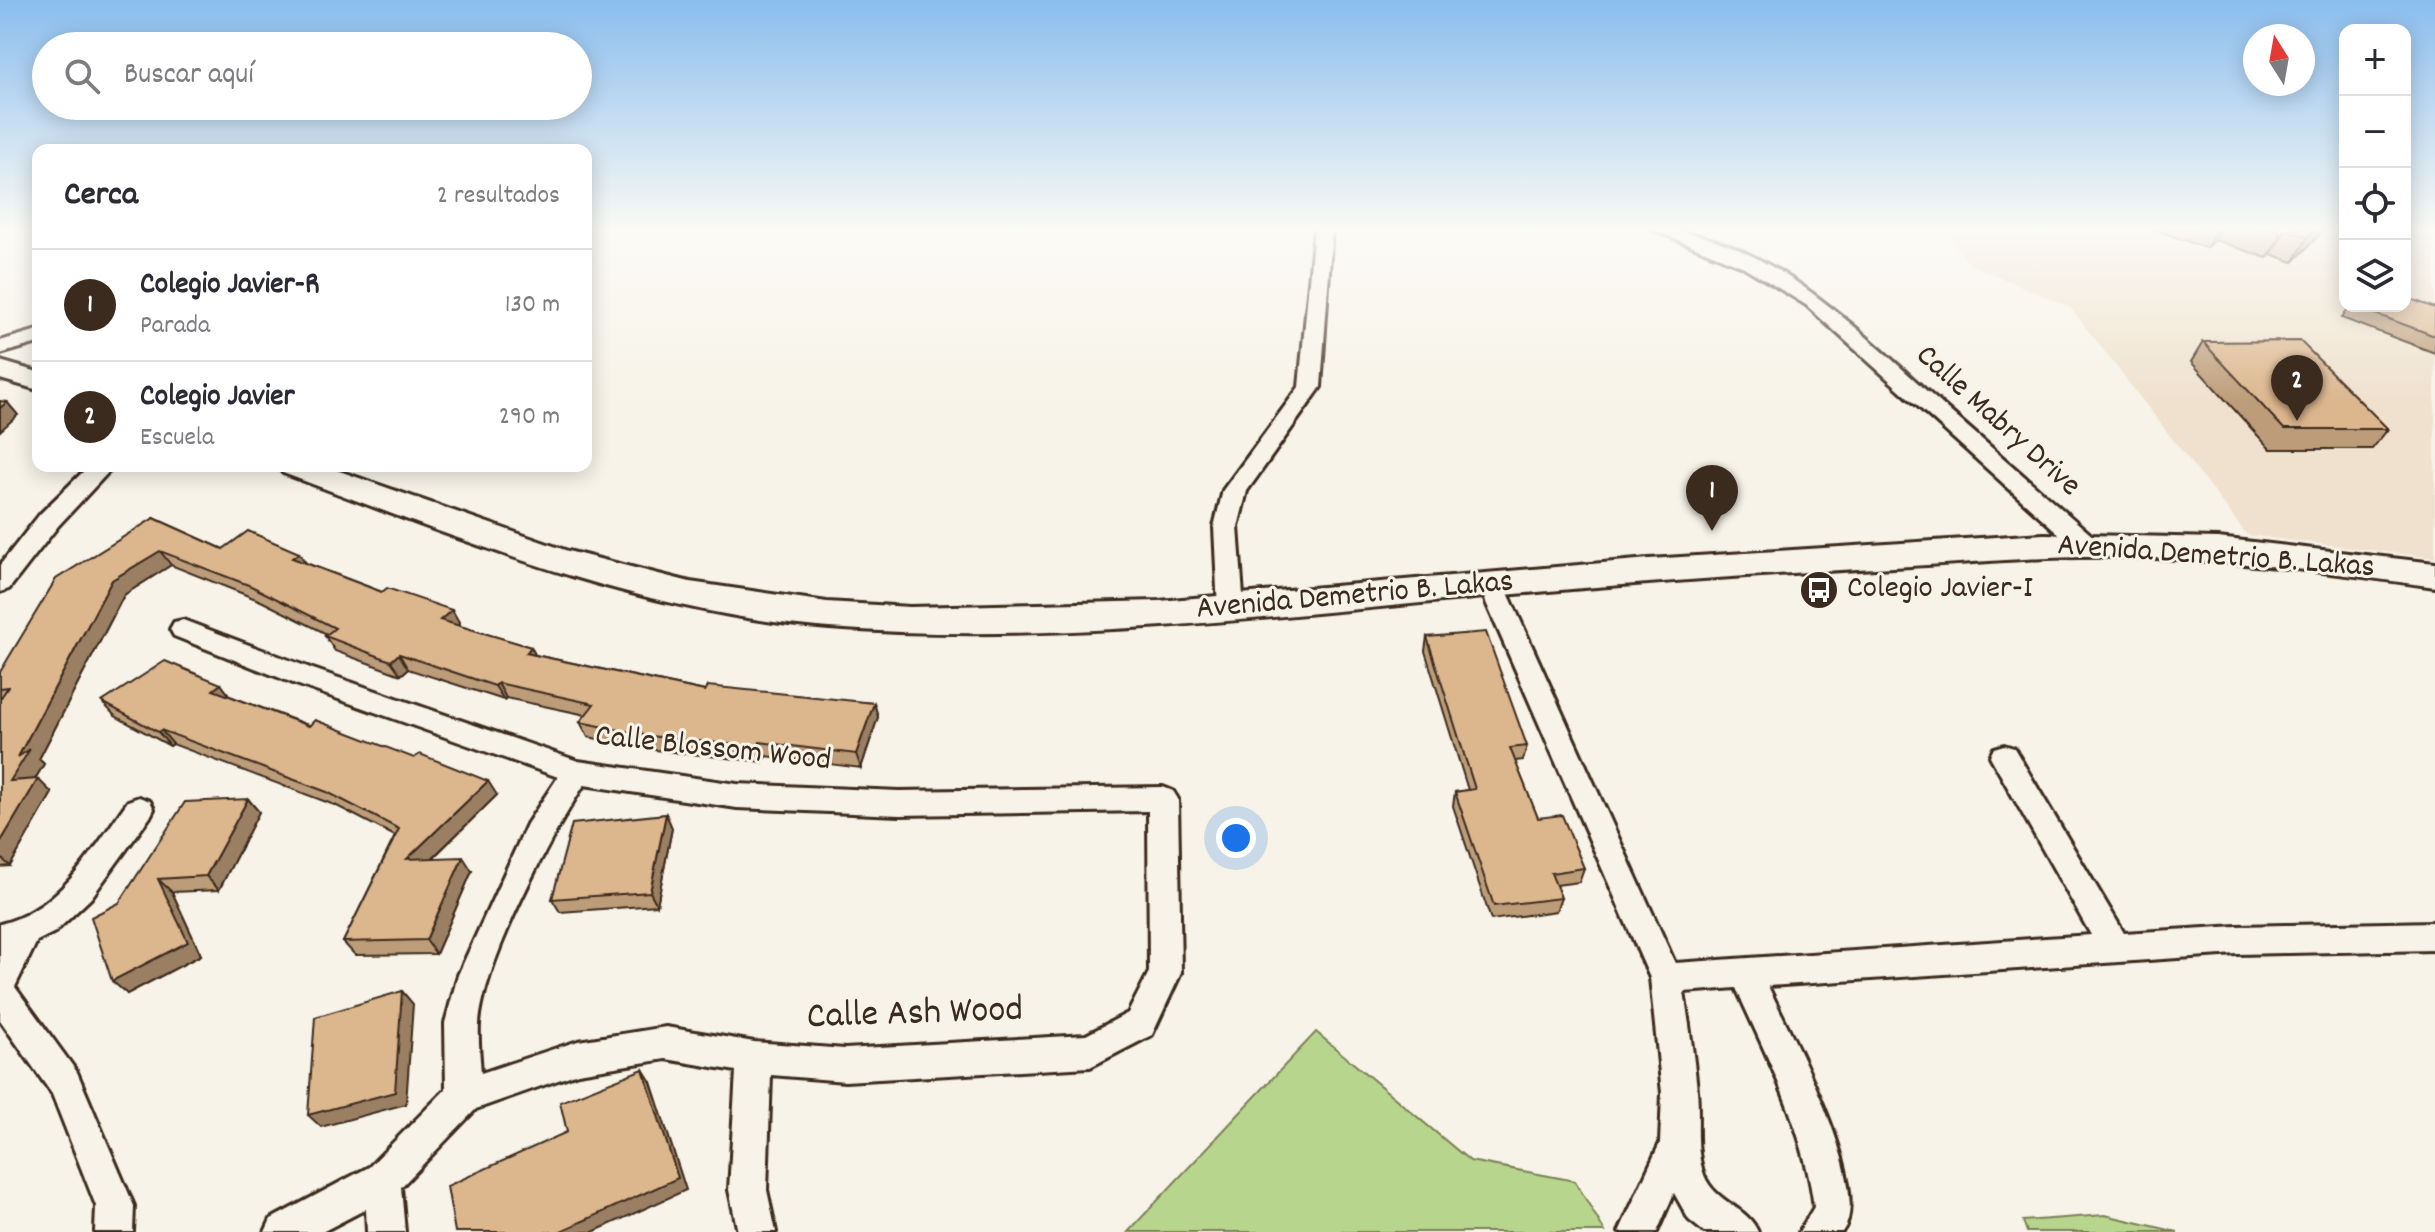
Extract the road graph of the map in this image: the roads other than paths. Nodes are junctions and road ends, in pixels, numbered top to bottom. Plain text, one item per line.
1 (1318, 286) edge
2 (1789, 286) edge
3 (32, 338) edge
4 (0, 348) edge
5 (0, 370) edge
6 (32, 379) edge
7 (96, 472) edge
8 (311, 472) edge
9 (2087, 545) junction
10 (2435, 575) edge
11 (0, 583) edge
12 (1491, 584) junction
13 (1231, 610) junction
14 (183, 629) dead end
15 (2004, 756) dead end
16 (577, 772) junction
17 (1163, 799) joint
18 (139, 809) dead end
19 (2435, 936) edge
20 (11, 937) edge
21 (2115, 948) junction
22 (1746, 975) junction
23 (1666, 978) junction
24 (0, 985) edge
25 (0, 993) edge
26 (754, 1058) junction
27 (464, 1096) junction
28 (1678, 1144) junction
29 (382, 1180) junction
30 (114, 1232) edge
31 (284, 1232) edge
32 (386, 1232) edge
33 (757, 1232) edge
34 (1638, 1232) edge
35 (1739, 1232) edge
36 (1818, 1232) edge

1 - 13 street
2 - 9 street, Calle Mabry Drive
3 - 4 street
5 - 6 street
7 - 11 street
8 - 13 street, Avenida Demetrio B. Lakas
9 - 10 street, Avenida Demetrio B. Lakas
9 - 12 street, Avenida Demetrio B. Lakas
12 - 13 street, Avenida Demetrio B. Lakas
12 - 23 street
14 - 16 street, Calle Blossom Wood
15 - 21 street
16 - 17 street, Calle Blossom Wood
16 - 27 street
17 - 26 street, Calle Ash Wood
18 - 20 street
19 - 21 street
20 - 24 street
21 - 22 street
22 - 23 street
22 - 36 street
23 - 28 street
25 - 30 street
26 - 27 street, Calle Ash Wood
26 - 33 street
27 - 29 street
28 - 34 street
28 - 35 street
29 - 31 street
29 - 32 street

